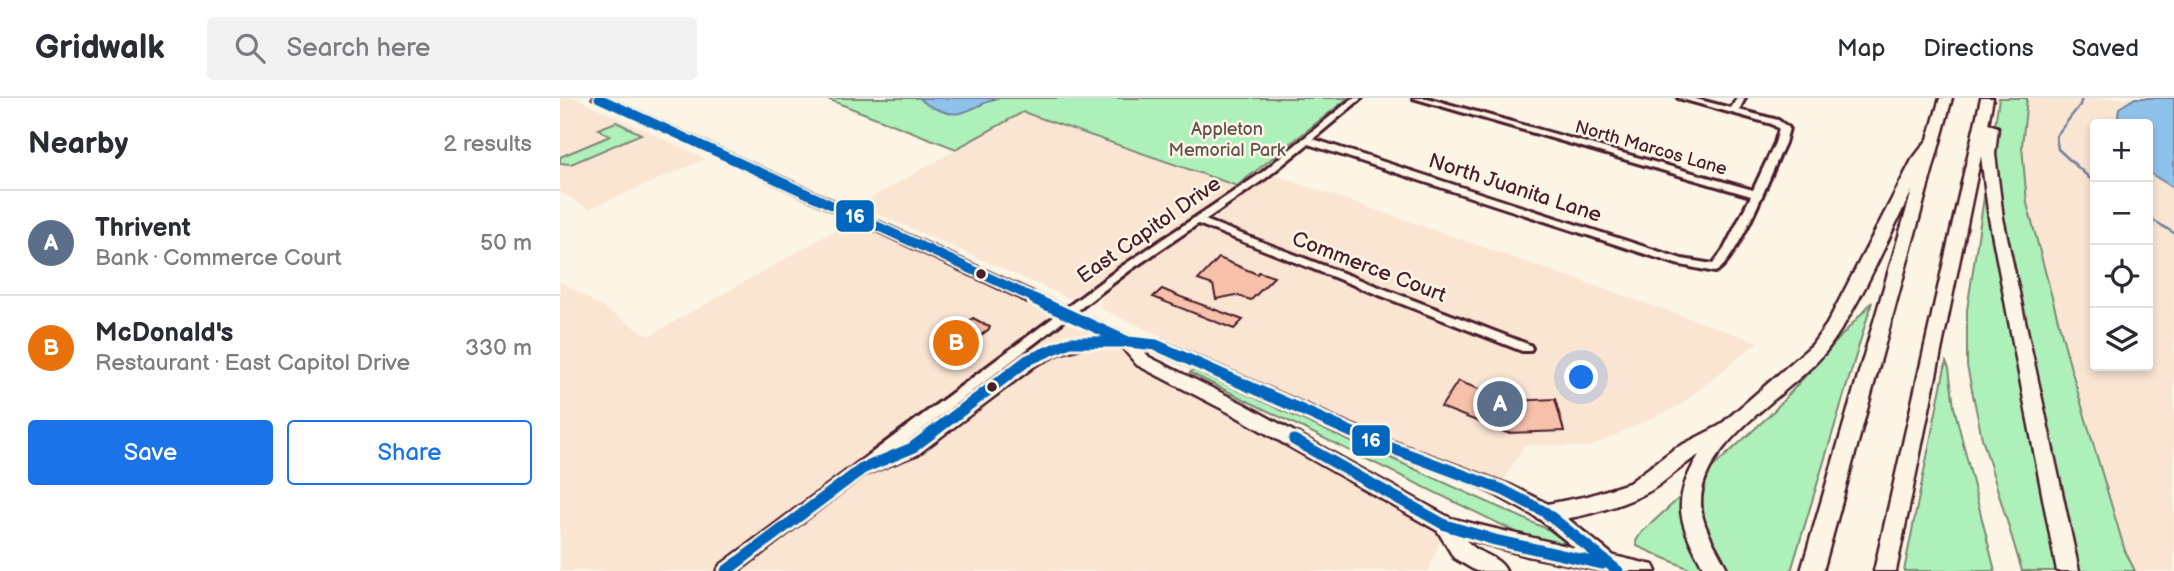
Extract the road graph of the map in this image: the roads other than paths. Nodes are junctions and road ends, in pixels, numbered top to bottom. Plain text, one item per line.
1 (599, 98) edge
2 (1358, 98) edge
3 (1417, 98) edge
4 (1682, 98) edge
5 (1741, 98) edge
6 (1946, 98) edge
7 (1987, 99) edge
8 (1734, 111) junction
9 (1306, 140) junction
10 (1934, 140) junction
11 (1755, 194) junction
12 (1197, 220) junction
13 (1067, 314) junction
14 (1128, 342) junction
15 (1526, 348) dead end
16 (1726, 431) junction
17 (862, 469) junction
18 (1545, 512) junction
19 (1445, 525) junction
20 (1616, 569) edge
21 (726, 571) edge
22 (1495, 571) edge
23 (1646, 571) edge
24 (1717, 571) edge
25 (1812, 571) edge
26 (1885, 571) edge
27 (2068, 571) edge

1 - 13 main road
2 - 9 street, East Capitol Drive
3 - 11 street, North Marcos Lane
4 - 8 street
5 - 8 street
6 - 10 highway
7 - 26 highway
7 - 27 highway
8 - 11 street
9 - 11 street, North Juanita Lane
9 - 12 street, East Capitol Drive
10 - 16 highway
10 - 25 highway
12 - 13 street, East Capitol Drive
12 - 15 street, Commerce Court
13 - 14 main road
13 - 17 street, East Capitol Drive
14 - 17 main road
14 - 18 main road
14 - 19 main road
16 - 18 highway
16 - 24 highway
17 - 21 street, East Capitol Drive
18 - 20 main road
19 - 20 main road
19 - 22 highway
20 - 23 main road

